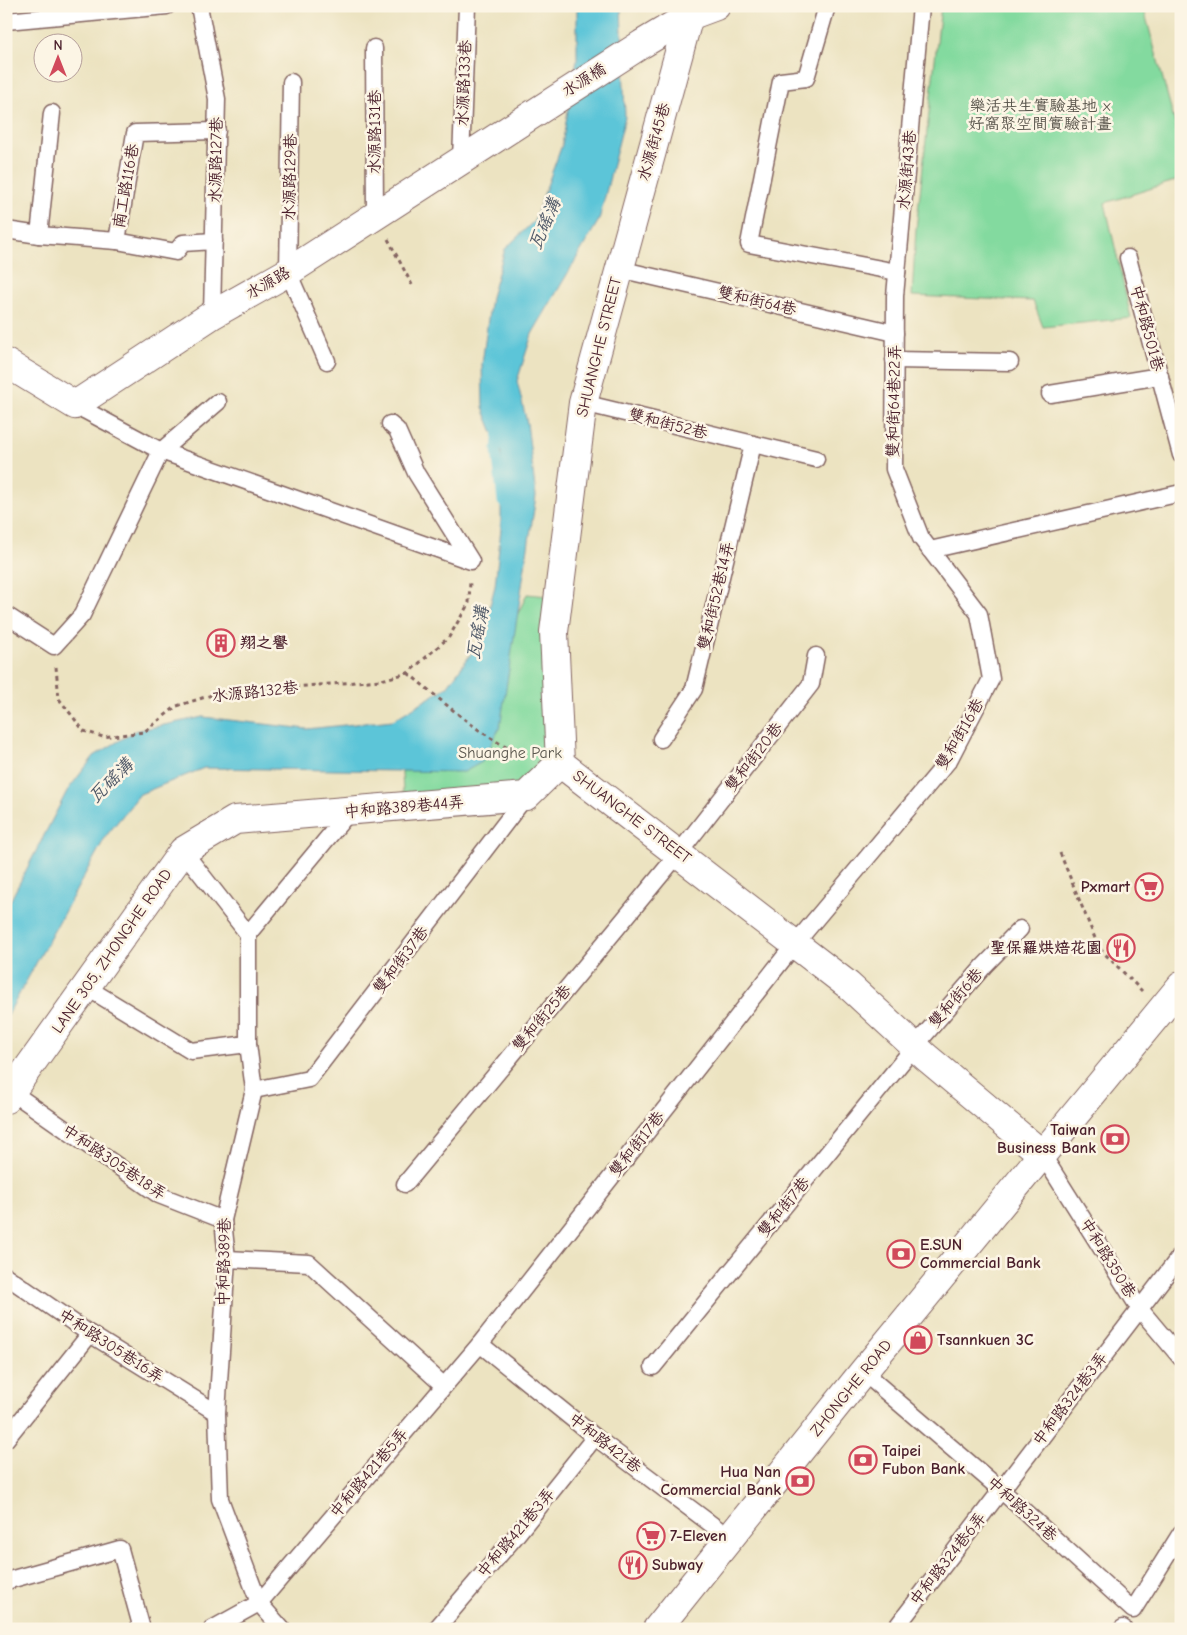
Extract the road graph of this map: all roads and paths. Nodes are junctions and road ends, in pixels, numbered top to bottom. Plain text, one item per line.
1 (167, 6) edge
2 (198, 6) edge
3 (467, 6) edge
4 (716, 6) edge
5 (827, 6) edge
6 (921, 6) edge
7 (687, 11) edge
8 (6, 21) edge
9 (374, 48) dead end
10 (291, 82) dead end
11 (52, 113) dead end
12 (527, 116) joint
13 (217, 131) junction
14 (461, 159) junction
15 (375, 215) junction
16 (6, 230) edge
17 (39, 236) junction
18 (116, 241) junction
19 (214, 241) junction
20 (1128, 258) dead end
21 (619, 269) junction
22 (288, 272) junction
23 (897, 272) junction
24 (412, 285) dead end
25 (212, 315) junction
26 (895, 333) junction
27 (894, 360) junction
28 (327, 361) dead end
29 (1010, 362) dead end
30 (6, 363) edge
31 (1160, 376) junction
32 (1050, 394) dead end
33 (218, 402) dead end
34 (583, 403) junction
35 (74, 405) junction
36 (390, 424) dead end
37 (752, 444) junction
38 (161, 451) junction
39 (1181, 455) edge
40 (816, 459) dead end
41 (1181, 493) edge
42 (930, 550) junction
43 (472, 561) junction
44 (6, 615) edge
45 (54, 646) junction
46 (816, 656) dead end
47 (408, 673) junction
48 (661, 739) dead end
49 (560, 751) junction
50 (526, 796) junction
51 (350, 811) junction
52 (235, 820) joint
53 (183, 851) junction
54 (679, 853) junction
55 (1060, 853) dead end
56 (1020, 929) dead end
57 (248, 934) junction
58 (794, 945) junction
59 (86, 987) junction
60 (1173, 1003) edge
61 (248, 1044) junction
62 (915, 1046) junction
63 (254, 1090) junction
64 (9, 1096) edge
65 (1042, 1154) junction
66 (405, 1184) dead end
67 (223, 1220) junction
68 (1181, 1255) edge
69 (227, 1259) junction
70 (6, 1276) edge
71 (1139, 1308) junction
72 (90, 1334) junction
73 (480, 1344) junction
74 (1181, 1358) edge
75 (653, 1367) dead end
76 (863, 1372) junction
77 (443, 1385) junction
78 (216, 1413) junction
79 (595, 1437) junction
80 (6, 1439) edge
81 (1001, 1490) junction
82 (1181, 1532) edge
83 (731, 1540) junction
84 (6, 1581) edge
85 (259, 1603) junction
86 (142, 1629) edge
87 (212, 1629) edge
88 (282, 1629) edge
89 (436, 1629) edge
90 (657, 1629) edge
91 (895, 1629) edge

1 - 8 lane
2 - 13 lane, 水源路127巷
3 - 14 lane, 水源路133巷
4 - 7 street, 水源橋
5 - 23 lane
6 - 23 lane, 水源街43巷
7 - 12 street, 水源橋
7 - 21 street, 水源街45巷
9 - 15 lane, 水源路131巷
10 - 22 lane, 水源路129巷
11 - 17 lane
12 - 14 street, 水源路
13 - 18 lane, 南工路116巷
13 - 19 lane, 水源路127巷
14 - 15 street, 水源路
15 - 22 street, 水源路
15 - 24 path
16 - 17 lane, 南工路116巷
17 - 18 lane, 南工路116巷
18 - 19 lane
19 - 25 lane, 水源路127巷
20 - 31 lane, 中和路501巷
21 - 26 lane, 雙和街64巷
21 - 34 street, SHUANGHE STREET
22 - 25 street, 水源路
22 - 28 lane
23 - 26 lane, 水源街43巷
25 - 35 street, 水源路
26 - 27 lane, 雙和街64巷22弄
27 - 29 lane
27 - 42 lane, 雙和街64巷22弄
30 - 35 street
31 - 32 lane
31 - 39 lane, 中和路501巷
33 - 38 lane
34 - 37 lane, 雙和街52巷
34 - 49 street, SHUANGHE STREET
35 - 38 lane
36 - 43 lane
37 - 40 lane, 雙和街52巷
37 - 48 lane, 雙和街52巷14弄
38 - 43 lane
38 - 45 lane
41 - 42 lane
42 - 58 lane, 雙和街16巷
43 - 47 path, 水源路132巷
44 - 45 lane
45 - 47 path, 水源路132巷
46 - 54 lane, 雙和街20巷
47 - 49 path
49 - 50 street
49 - 54 street, SHUANGHE STREET
50 - 51 street, 中和路389巷44弄
50 - 63 lane, 雙和街37巷
51 - 52 street, 中和路389巷44弄
51 - 57 lane
52 - 53 street, LANE 305, ZHONGHE ROAD
53 - 57 lane
53 - 59 street, LANE 305, ZHONGHE ROAD
54 - 58 street, SHUANGHE STREET
54 - 66 lane, 雙和街25巷
55 - 60 path
56 - 62 lane, 雙和街6巷
57 - 61 lane, 中和路389巷
58 - 62 street, SHUANGHE STREET
58 - 73 lane, 雙和街17巷
59 - 61 lane
59 - 64 street, LANE 305, ZHONGHE ROAD
60 - 65 street, ZHONGHE ROAD
61 - 63 lane, 中和路389巷
62 - 65 street, SHUANGHE STREET
62 - 75 lane, 雙和街7巷
63 - 67 lane, 中和路389巷
64 - 67 lane, 中和路305巷18弄
65 - 71 lane, 中和路350巷
65 - 76 street, ZHONGHE ROAD
67 - 69 lane, 中和路389巷
68 - 71 lane, 中和路324巷3弄
69 - 77 lane
69 - 78 lane, 中和路389巷
70 - 72 lane, 中和路305巷16弄
71 - 74 lane, 中和路350巷
71 - 81 lane, 中和路324巷3弄
72 - 78 lane, 中和路305巷16弄
72 - 80 lane
73 - 77 lane, 中和路421巷5弄
73 - 79 lane, 中和路421巷
76 - 81 lane, 中和路324巷
76 - 83 street, ZHONGHE ROAD
77 - 85 lane, 中和路421巷5弄
78 - 85 lane, 中和路389巷
79 - 83 lane, 中和路421巷
79 - 89 lane, 中和路421巷3弄
81 - 82 lane, 中和路324巷
81 - 91 lane, 中和路324巷6弄
83 - 90 street, ZHONGHE ROAD
84 - 86 lane
85 - 87 lane
85 - 88 lane

